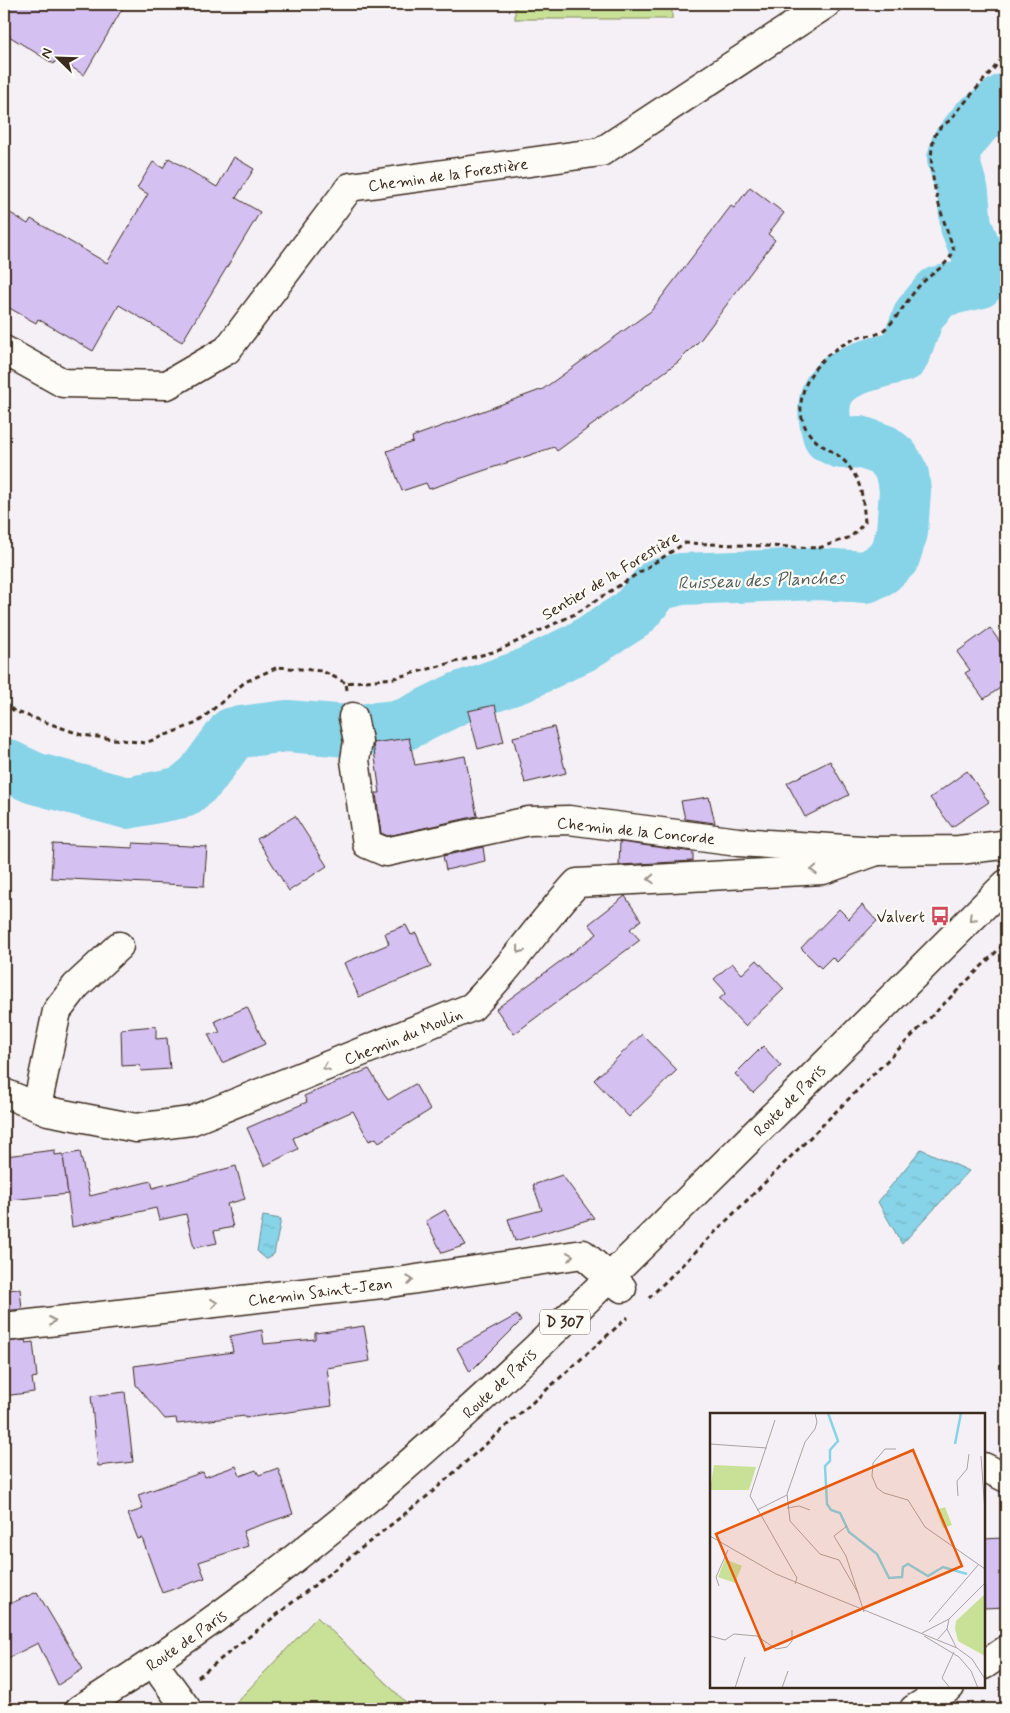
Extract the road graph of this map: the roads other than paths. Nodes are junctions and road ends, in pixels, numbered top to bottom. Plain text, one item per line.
1 (826, 4) edge
2 (4, 350) edge
3 (356, 729) road end
4 (1006, 847) edge
5 (877, 851) junction
6 (1006, 884) edge
7 (1006, 910) edge
8 (119, 946) dead end
9 (4, 1093) edge
10 (37, 1106) junction
11 (617, 1283) junction
12 (4, 1327) edge
13 (985, 1468) edge
14 (1006, 1478) edge
15 (1006, 1650) edge
16 (985, 1664) edge
17 (162, 1675) junction
18 (948, 1688) edge
19 (80, 1709) edge
20 (105, 1709) edge
21 (187, 1709) edge
22 (914, 1709) edge

1 - 2 street, Chemin de la Forestière
3 - 5 street, Chemin de la Concorde
4 - 5 street, Chemin de la Concorde
5 -> 10 street, Chemin du Moulin
6 -> 11 street, Route de Paris / D 307
7 - 11 street, Route de Paris / D 307
8 - 10 street
9 - 10 street, Chemin du Moulin
12 -> 11 street, Chemin Saint-Jean
11 - 17 street, Route de Paris / D 307
11 - 19 street, Route de Paris / D 307
13 - 14 street
15 - 16 street
17 - 20 street, Route de Paris / D 307
17 - 21 street
18 - 22 street

